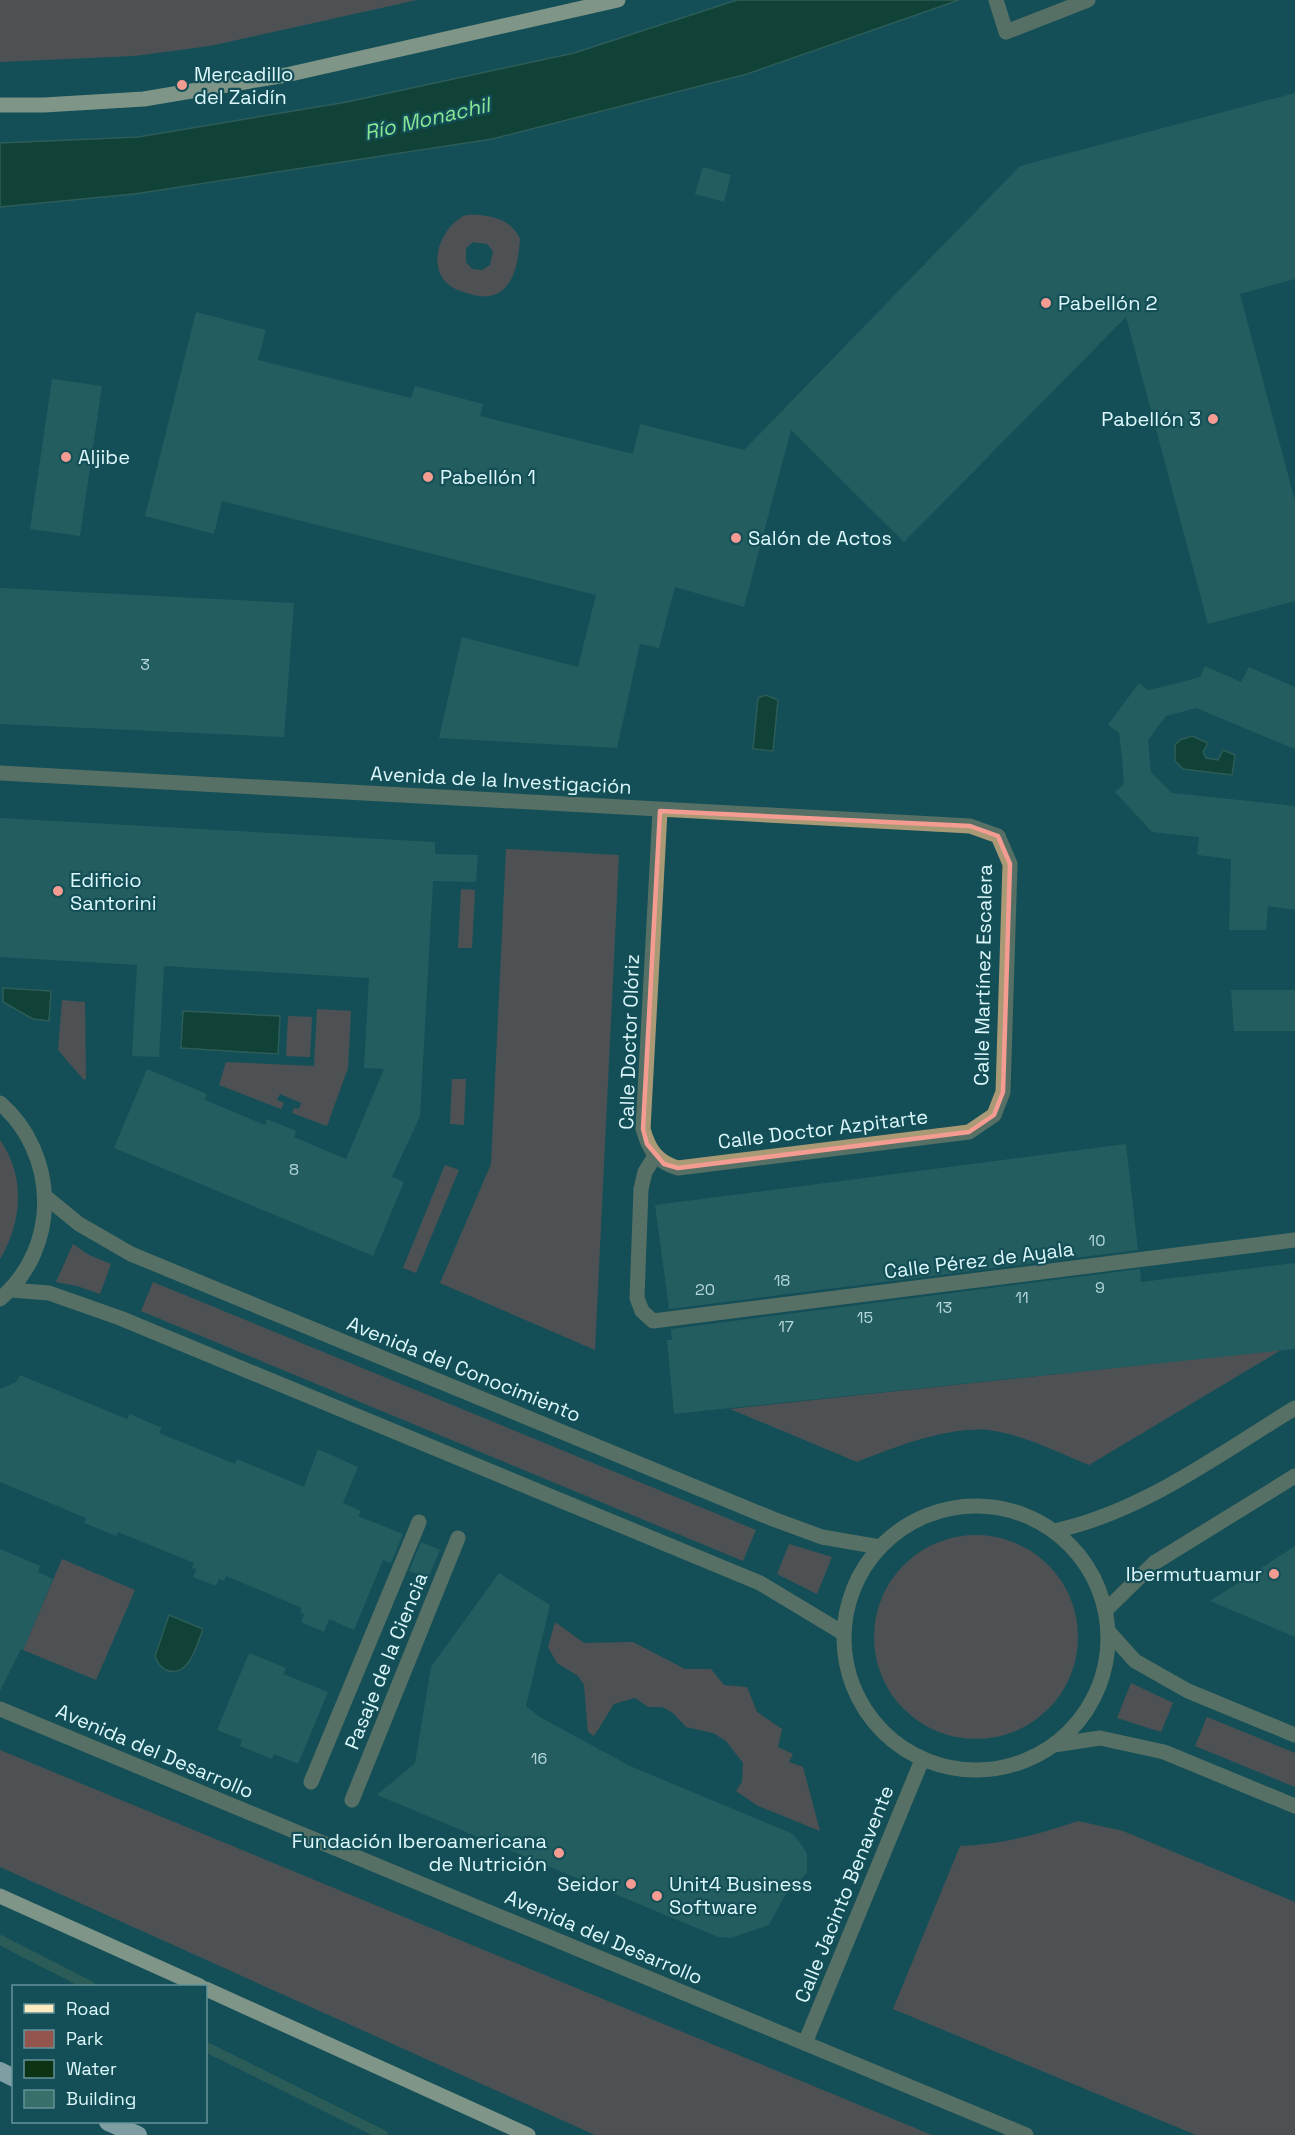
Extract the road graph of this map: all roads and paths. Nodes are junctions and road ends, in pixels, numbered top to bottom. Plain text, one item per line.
1 (618, 0) edge
2 (1088, 0) edge
3 (996, 1) edge
4 (0, 105) edge
5 (0, 772) edge
6 (660, 811) junction
7 (999, 836) joint
8 (0, 1103) edge
9 (994, 1114) joint
10 (655, 1156) junction
11 (46, 1197) junction
12 (1295, 1240) edge
13 (5, 1294) edge
14 (1295, 1408) edge
15 (1295, 1476) edge
16 (419, 1522) dead end
17 (1054, 1531) junction
18 (459, 1538) dead end
19 (880, 1547) junction
20 (1106, 1610) junction
21 (1108, 1631) junction
22 (843, 1633) junction
23 (0, 1709) edge
24 (1295, 1735) edge
25 (1054, 1745) junction
26 (922, 1760) junction
27 (311, 1782) dead end
28 (352, 1800) dead end
29 (1295, 1806) edge
30 (0, 1896) edge
31 (198, 1985) edge
32 (207, 1989) edge
33 (805, 2043) junction
34 (112, 2123) edge
35 (138, 2135) edge
36 (528, 2135) edge
37 (1026, 2135) edge

1 - 4 main road
2 - 3 street
5 - 6 street, Avenida de la Investigación
6 - 7 street, Avenida de la Investigación
6 - 10 street, Calle Doctor Olóriz
7 - 9 street, Calle Martínez Escalera
8 - 11 street
9 - 10 street, Calle Doctor Azpitarte
10 - 12 street, Calle Pérez de Ayala
11 - 13 street
11 - 19 street, Avenida del Conocimiento
13 - 22 street
14 - 17 street
15 - 20 street
16 - 27 street, Pasaje de la Ciencia
17 - 19 street
17 - 20 street
18 - 28 street, Pasaje de la Ciencia
19 - 22 street
20 - 21 street
21 - 24 street
21 - 25 street
22 - 26 street
23 - 33 street, Avenida del Desarrollo
25 - 26 street
25 - 29 street
26 - 33 street, Calle Jacinto Benavente
30 - 31 main road
32 - 36 main road
33 - 37 street, Avenida del Desarrollo
34 - 35 highway

